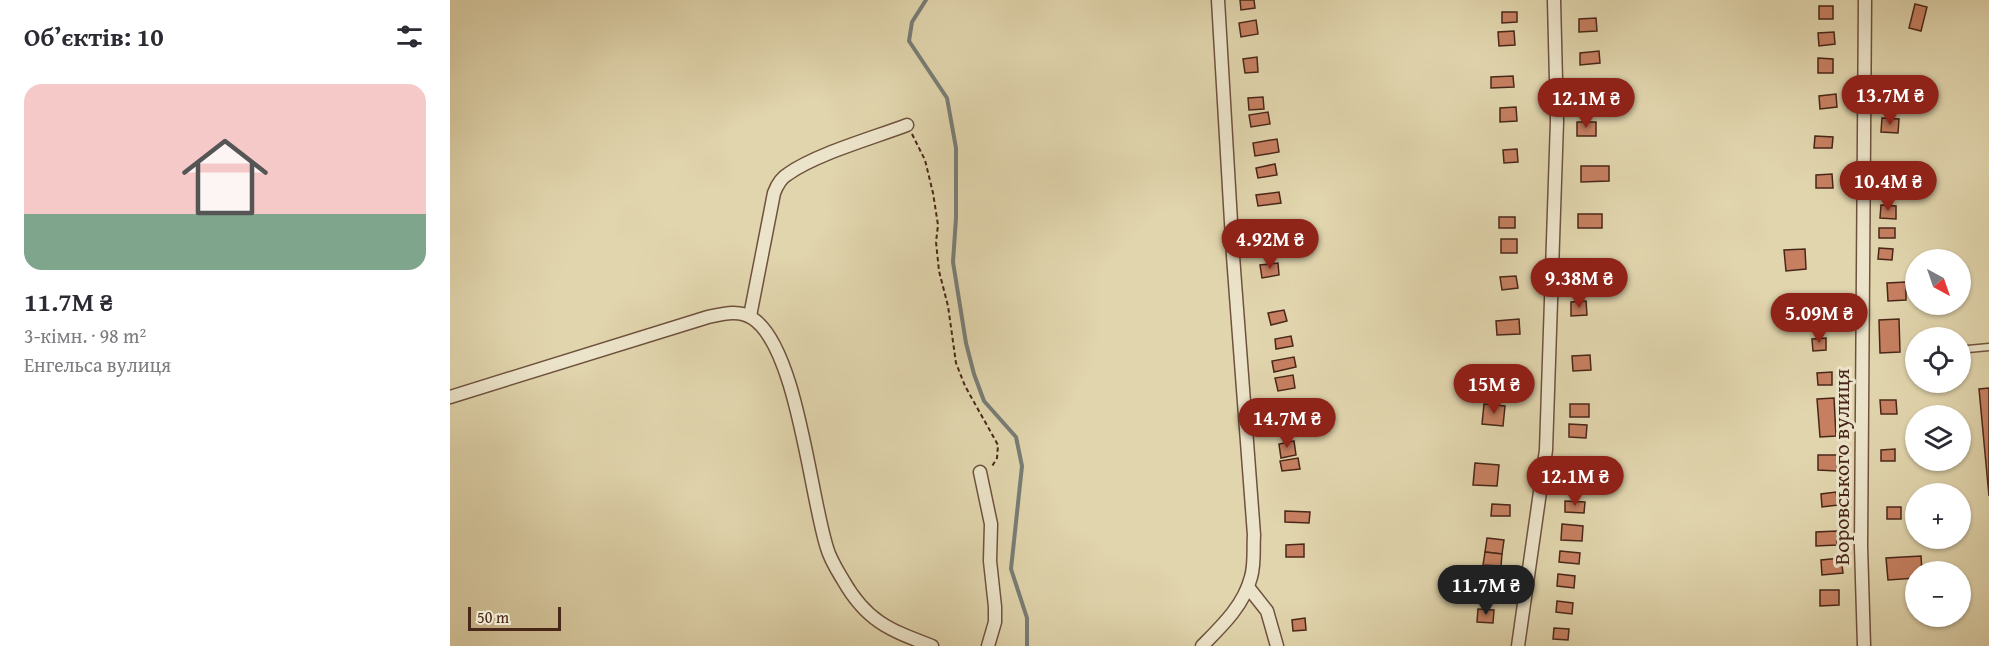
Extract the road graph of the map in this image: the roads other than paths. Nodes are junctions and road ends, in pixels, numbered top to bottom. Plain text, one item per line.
1 (1218, 0) edge
2 (1554, 0) edge
3 (1865, 0) edge
4 (907, 125) road end
5 (750, 316) junction
6 (1989, 347) edge
7 (1971, 349) edge
8 (450, 397) edge
9 (980, 472) road end
10 (1248, 587) junction
11 (932, 646) edge
12 (988, 646) edge
13 (1202, 646) edge
14 (1277, 646) edge
15 (1518, 646) edge
16 (1864, 646) edge

1 - 10 street
2 - 15 street
3 - 16 street, Воровського вулиця
4 - 5 street
5 - 8 street
5 - 11 street
6 - 7 lane
9 - 12 street
10 - 13 street
10 - 14 street

